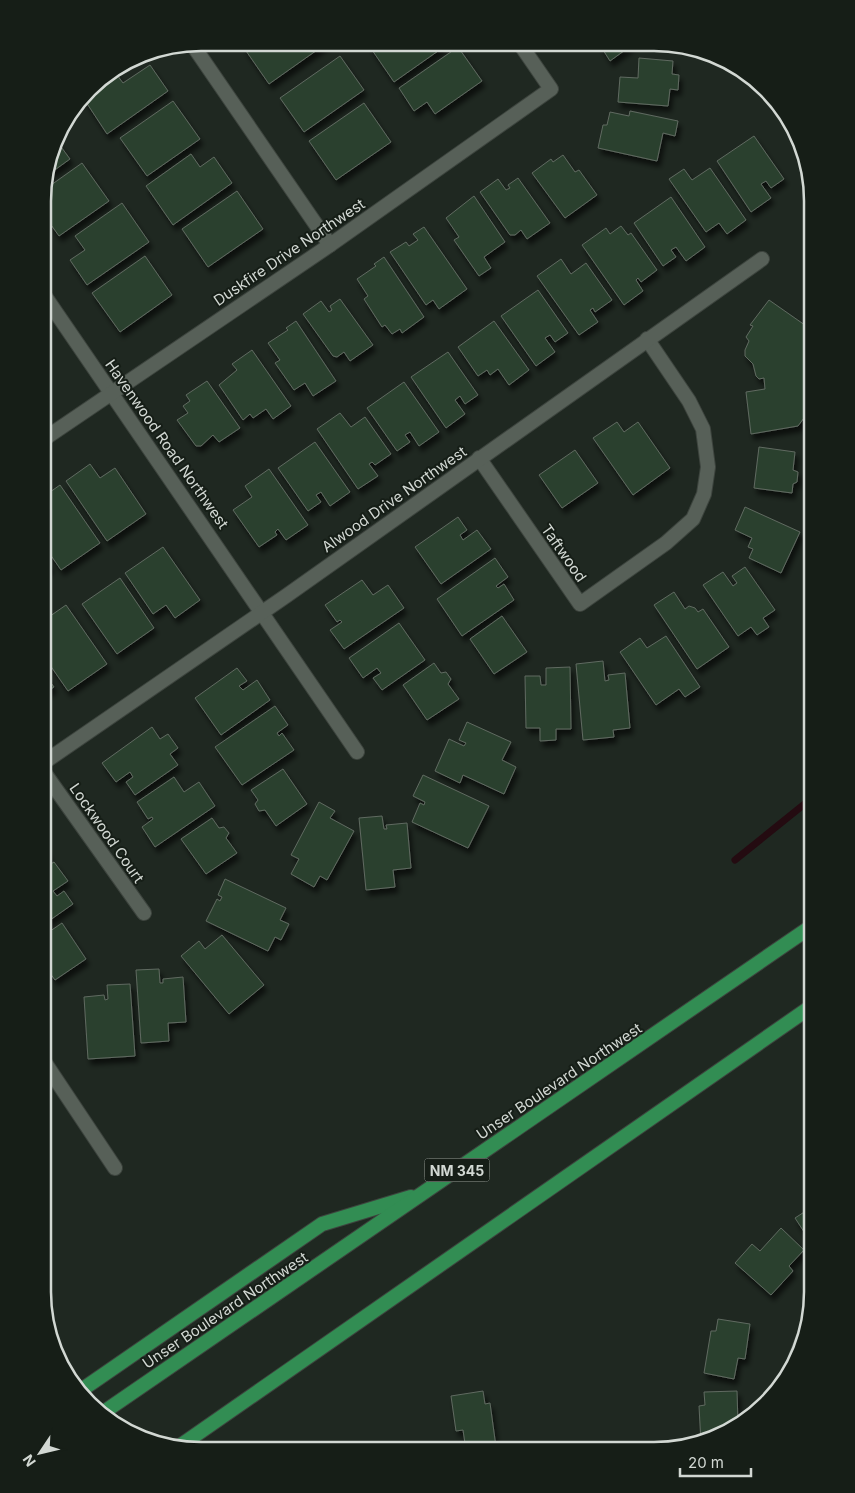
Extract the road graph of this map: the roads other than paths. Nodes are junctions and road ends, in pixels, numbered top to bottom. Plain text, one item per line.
1 (525, 51) edge
2 (197, 52) edge
3 (330, 245) junction
4 (762, 259) dead end
5 (51, 305) edge
6 (647, 339) junction
7 (112, 393) junction
8 (51, 434) edge
9 (479, 458) junction
10 (263, 612) junction
11 (357, 752) dead end
12 (51, 758) edge
13 (51, 782) edge
14 (144, 913) dead end
15 (803, 932) edge
16 (803, 1012) edge
17 (51, 1072) edge
18 (115, 1168) dead end
19 (423, 1193) junction
20 (86, 1387) edge
21 (108, 1409) edge
22 (188, 1441) edge

1 - 3 street, Duskfire Drive Northwest
2 - 3 street
3 - 7 street, Duskfire Drive Northwest
4 - 6 street, Alwood Drive Northwest
5 - 7 street, Havenwood Road Northwest
6 - 9 street, Alwood Drive Northwest
6 - 9 street, Taftwood
7 - 8 street, Duskfire Drive Northwest
7 - 10 street, Havenwood Road Northwest
9 - 10 street, Alwood Drive Northwest
10 - 11 street, Havenwood Road Northwest
10 - 12 street, Alwood Drive Northwest
13 - 14 street, Lockwood Court
15 - 19 main road, Unser Boulevard Northwest / NM 345
16 - 22 main road
17 - 18 street
19 - 20 main road
19 - 21 main road, Unser Boulevard Northwest / NM 345

